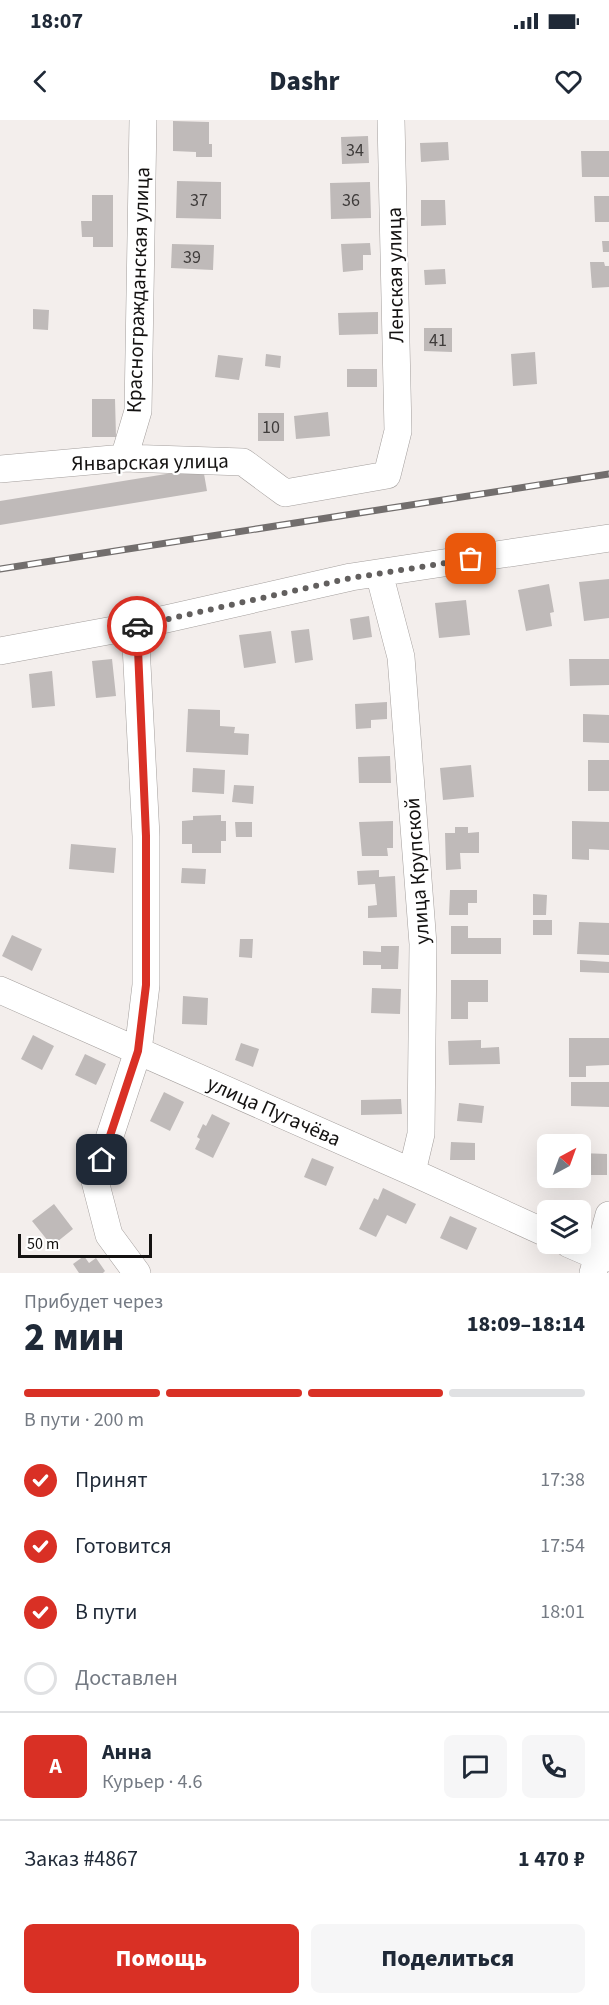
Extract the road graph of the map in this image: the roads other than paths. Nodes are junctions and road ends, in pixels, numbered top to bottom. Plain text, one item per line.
1 (143, 120) edge
2 (391, 120) edge
3 (398, 431) joint
4 (124, 458) junction
5 (0, 469) edge
6 (609, 538) edge
7 (379, 573) junction
8 (135, 626) junction
9 (0, 651) edge
10 (0, 990) edge
11 (138, 1051) junction
12 (412, 1172) junction
13 (609, 1215) edge
14 (537, 1229) edge
15 (584, 1254) edge
16 (601, 1265) edge
17 (137, 1273) edge

1 - 4 street, Красногражданская улица
2 - 3 street, Ленская улица
3 - 4 street, Январская улица
4 - 5 street, Январская улица
6 - 7 street
7 - 8 street
7 - 12 street, улица Крупской
8 - 9 street
8 - 11 street
10 - 11 street, улица Пугачёва
11 - 12 street, улица Пугачёва
11 - 17 street
12 - 14 street, улица Пугачёва
13 - 16 street
15 - 16 street

